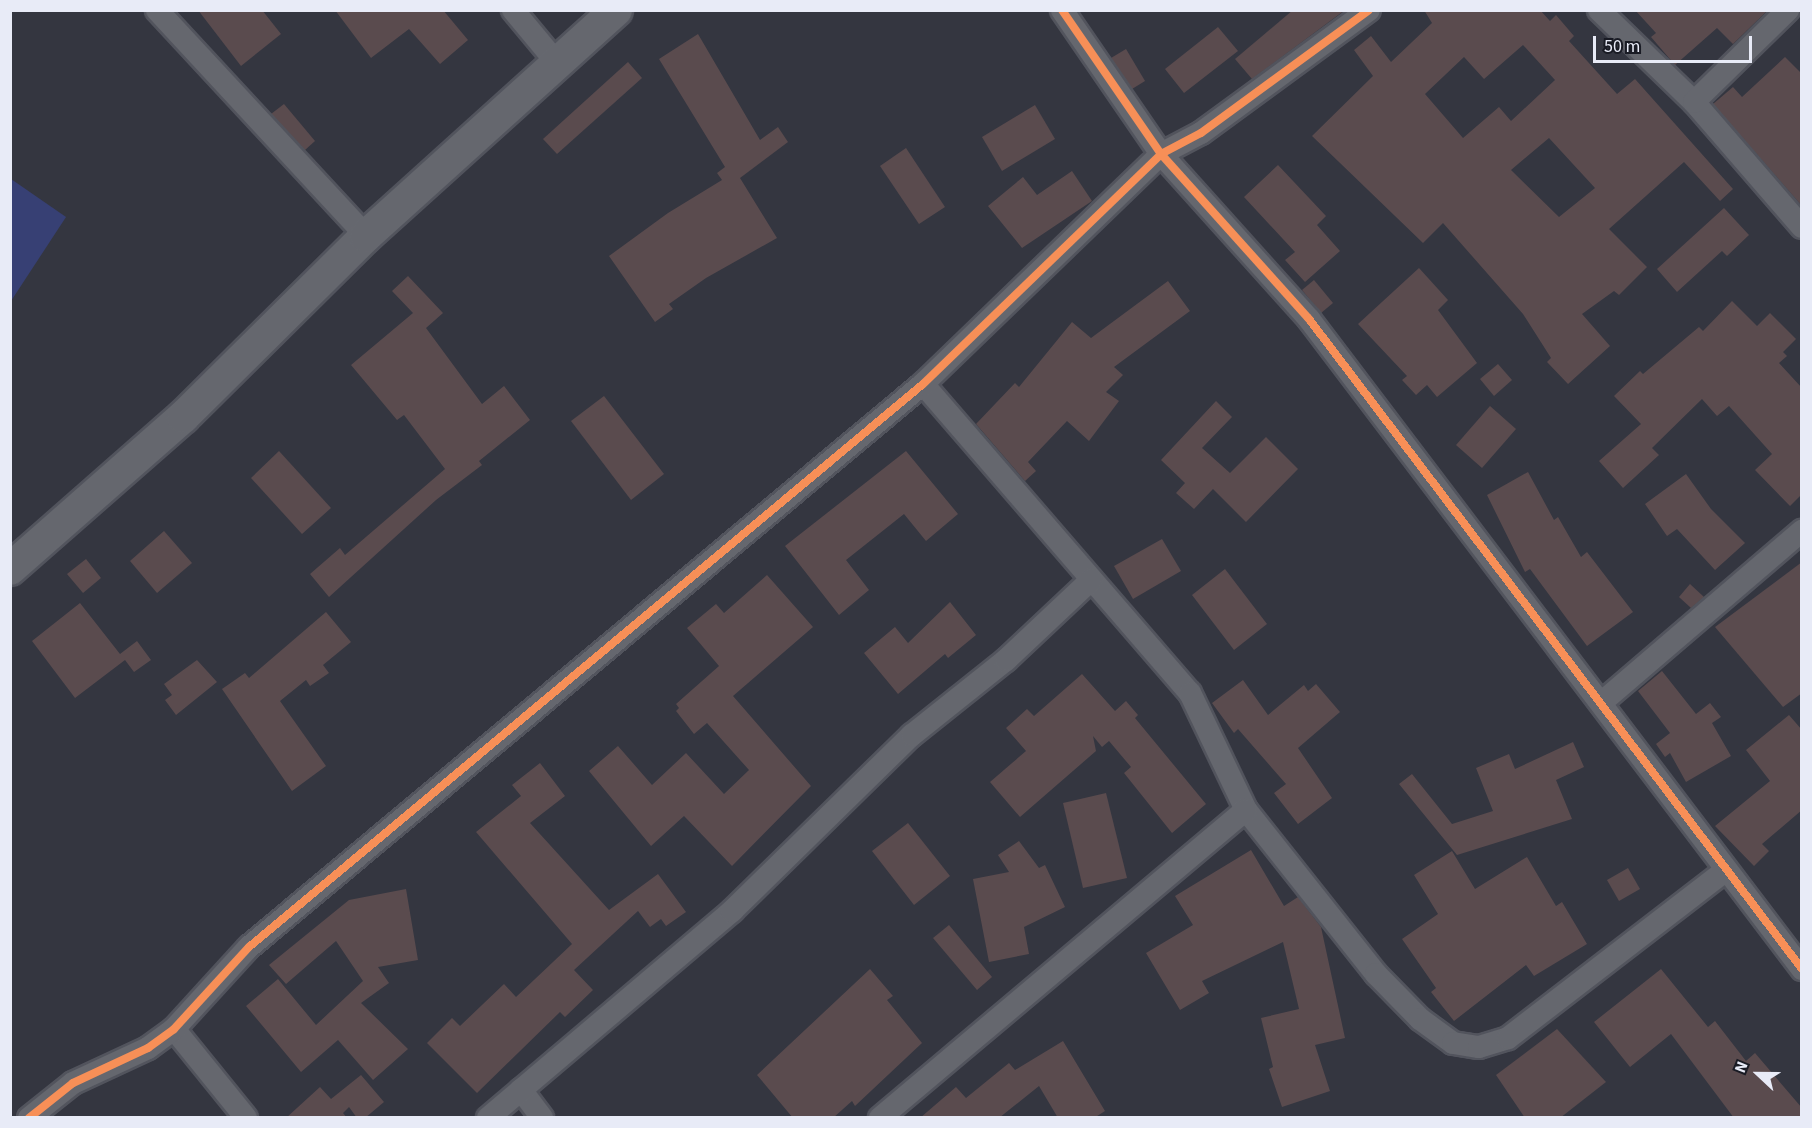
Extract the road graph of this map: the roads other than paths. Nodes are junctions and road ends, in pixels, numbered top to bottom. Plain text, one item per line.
1 (158, 10) edge
2 (513, 10) edge
3 (616, 10) edge
4 (1062, 10) edge
5 (1369, 10) edge
6 (1599, 10) edge
7 (1788, 10) edge
8 (557, 63) junction
9 (1694, 102) junction
10 (1161, 154) junction
11 (1802, 227) edge
12 (366, 236) junction
13 (923, 384) junction
14 (1802, 531) edge
15 (10, 569) edge
16 (1091, 580) junction
17 (1601, 703) junction
18 (1246, 810) junction
19 (1726, 870) junction
20 (1802, 969) edge
21 (174, 1029) junction
22 (520, 1090) junction
23 (29, 1118) edge
24 (246, 1118) edge
25 (488, 1118) edge
26 (542, 1118) edge
27 (880, 1118) edge

1 - 12 street
2 - 8 street
3 - 8 street
4 - 10 street
5 - 10 street
6 - 9 street
7 - 9 street
8 - 12 street
9 - 11 street
10 - 13 street
10 - 17 street
12 - 15 street
13 - 16 street
13 - 21 street
14 - 17 street
16 - 18 street
16 - 22 street
17 - 19 street
18 - 19 street
18 - 27 street
19 - 20 street
21 - 23 street
21 - 24 street
22 - 25 street
22 - 26 street

